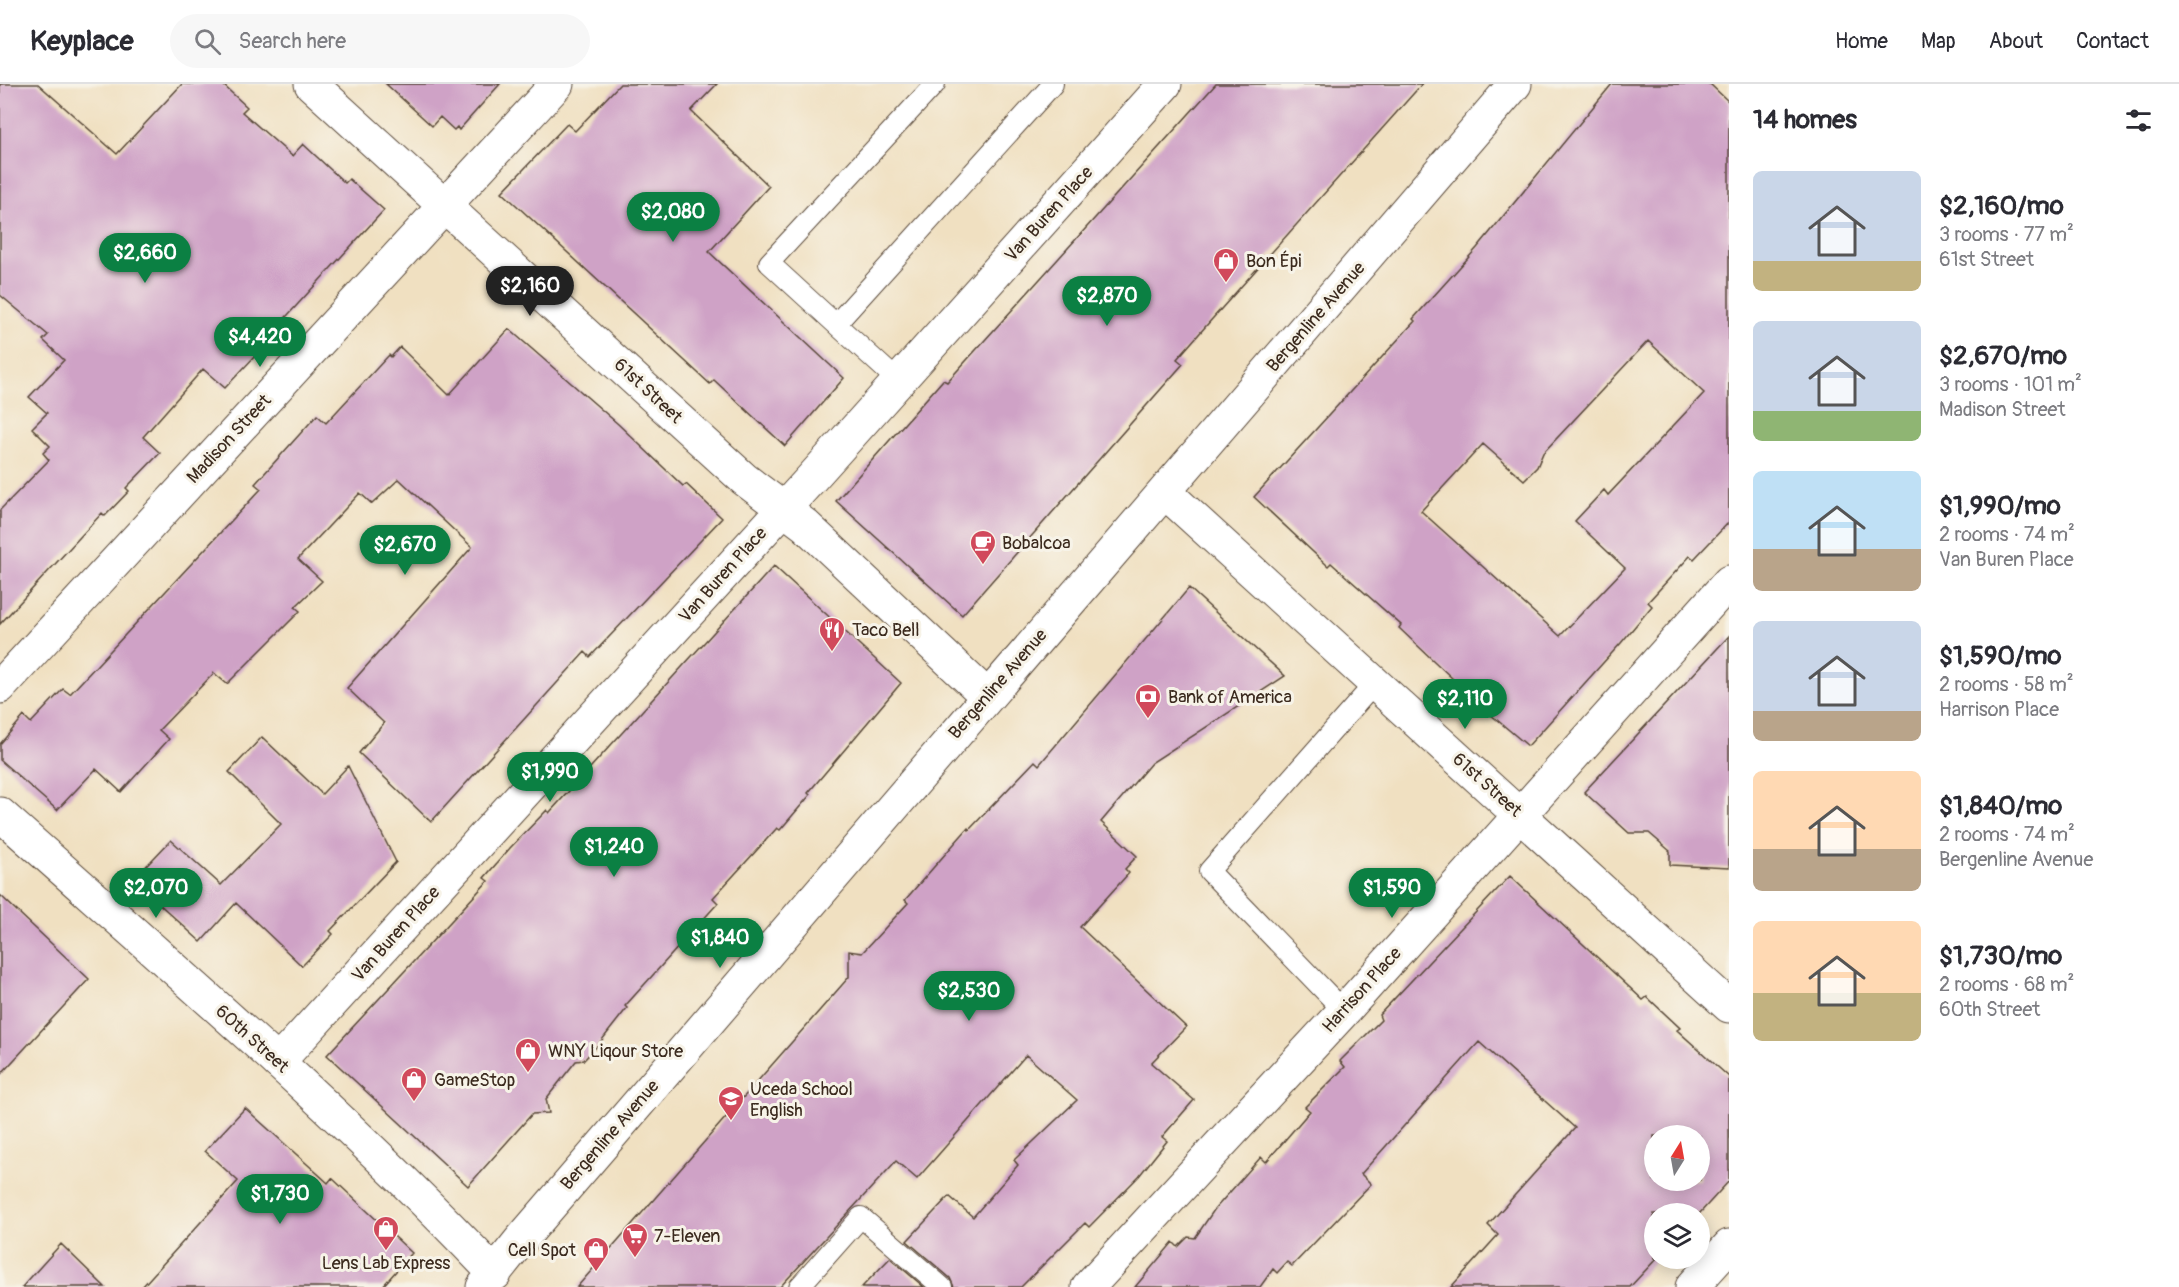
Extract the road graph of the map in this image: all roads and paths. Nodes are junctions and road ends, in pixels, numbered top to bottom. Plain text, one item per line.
1 (311, 84) edge
2 (557, 84) edge
3 (935, 84) edge
4 (1053, 84) edge
5 (1165, 84) edge
6 (1515, 84) edge
7 (445, 205) junction
8 (836, 324) junction
9 (898, 381) junction
10 (1166, 492) junction
11 (783, 509) junction
12 (1729, 582) edge
13 (1375, 683) junction
14 (0, 687) edge
15 (987, 696) junction
16 (0, 814) edge
17 (1518, 814) junction
18 (1729, 1006) edge
19 (1344, 1011) junction
20 (278, 1062) junction
21 (1729, 1246) edge
22 (489, 1281) edge
23 (799, 1287) edge
24 (942, 1287) edge
25 (1088, 1287) edge
26 (1692, 1287) edge

1 - 7 street, 61st Street
2 - 7 street, Madison Street
3 - 8 lane
4 - 8 lane
5 - 9 street, Van Buren Place
6 - 10 street, Bergenline Avenue
7 - 11 street, 61st Street
7 - 14 street, Madison Street
8 - 9 lane
9 - 11 street, Van Buren Place
10 - 13 street, 61st Street
10 - 15 street, Bergenline Avenue
11 - 15 street, 61st Street
11 - 20 street, Van Buren Place
12 - 17 street, Harrison Place
13 - 17 street, 61st Street
13 - 19 lane
15 - 22 street, Bergenline Avenue
16 - 20 street, 60th Street
17 - 18 street, 61st Street
17 - 19 street, Harrison Place
19 - 25 street, Harrison Place
20 - 22 street, 60th Street
21 - 26 street
23 - 24 lane

